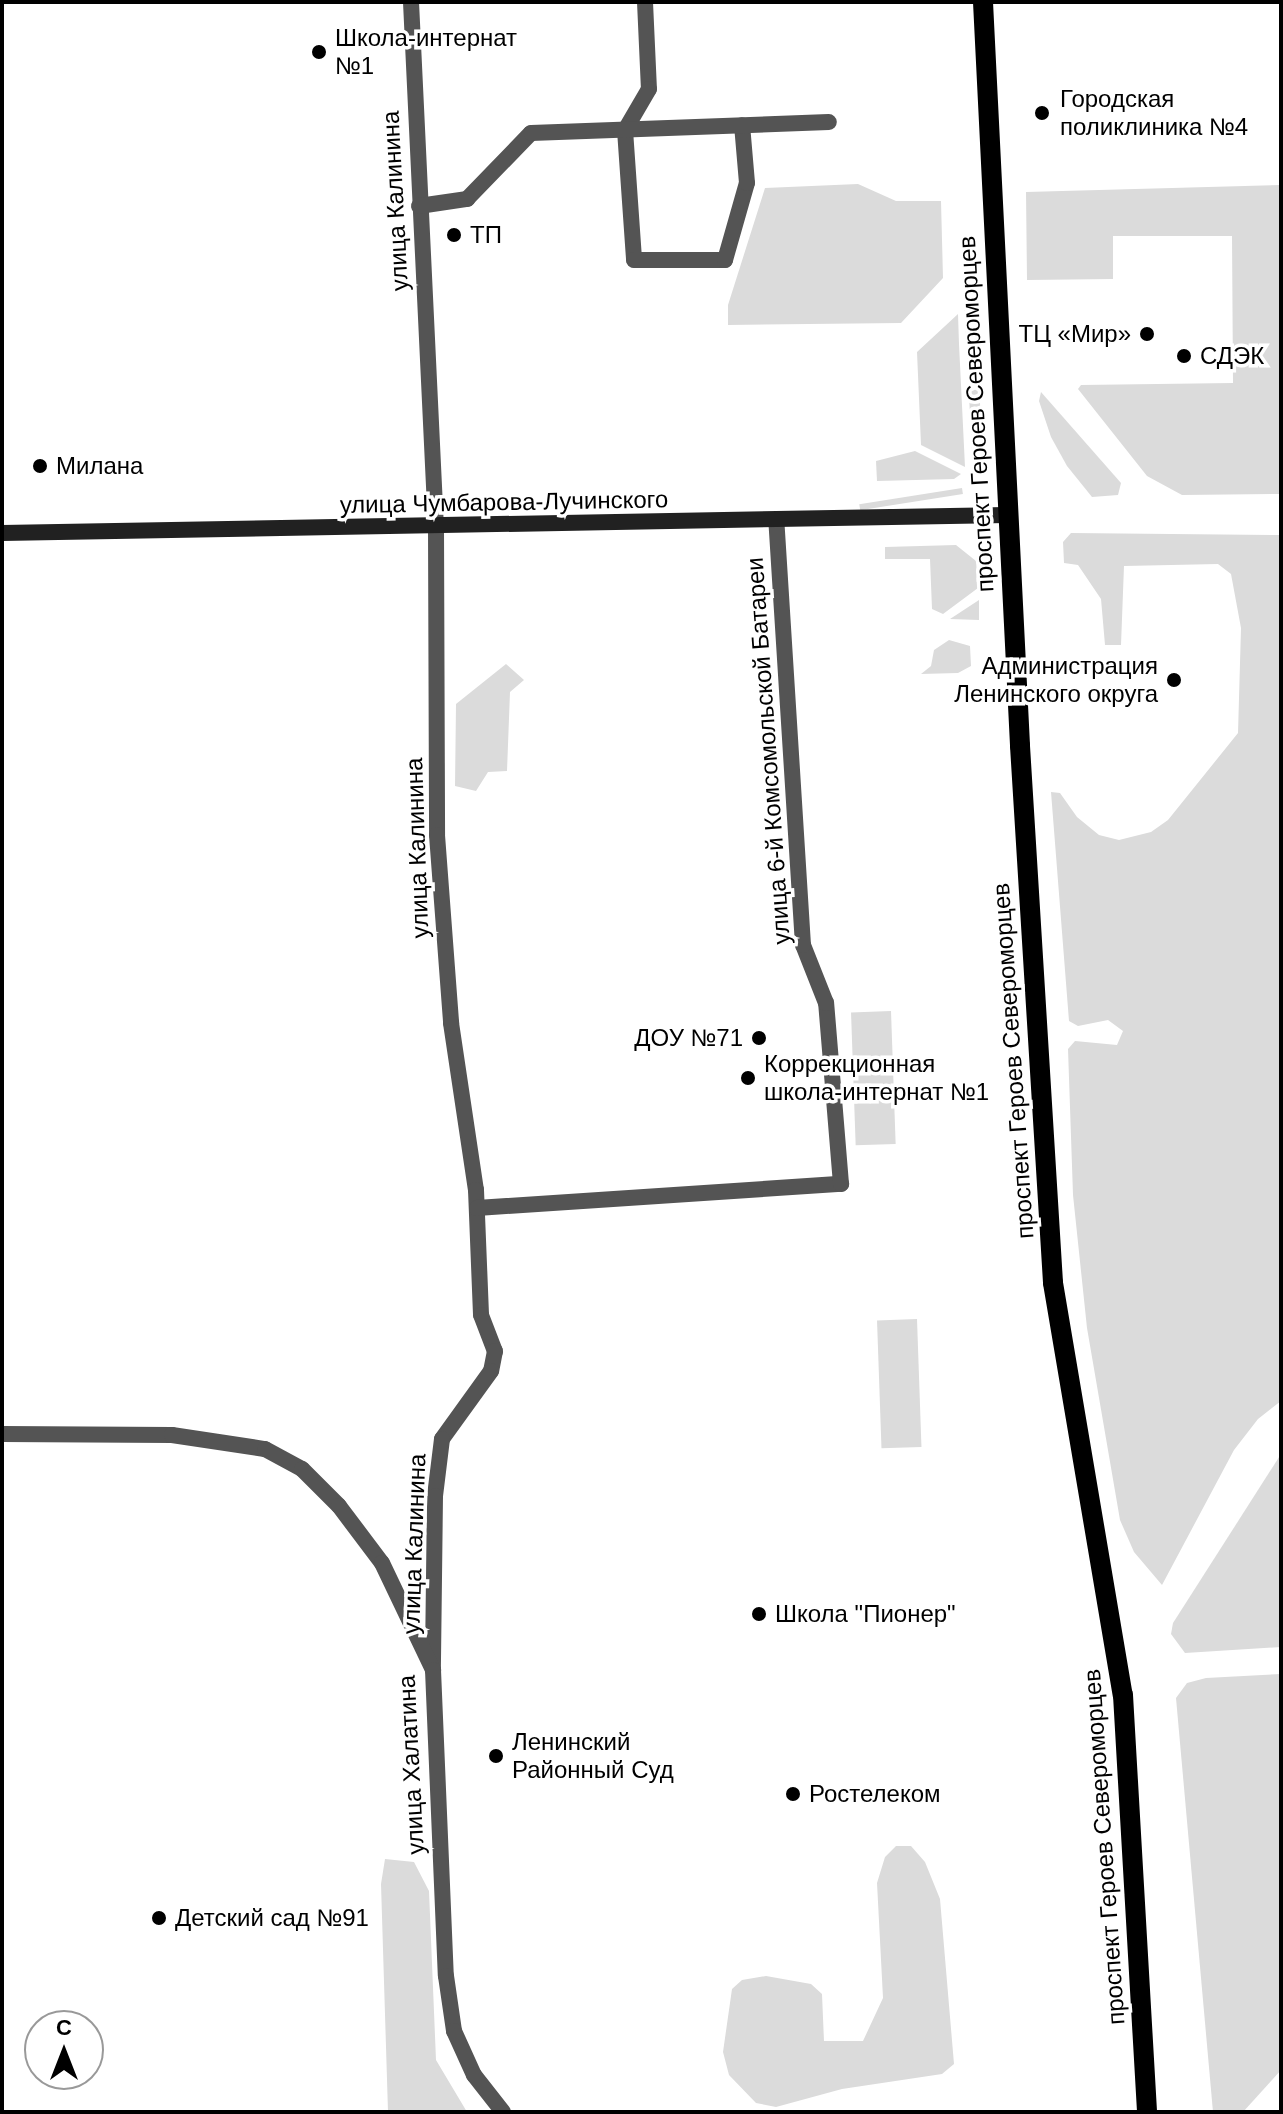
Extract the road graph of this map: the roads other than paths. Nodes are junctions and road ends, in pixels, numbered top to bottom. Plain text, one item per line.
1 (411, 2) edge
2 (645, 2) edge
3 (983, 2) edge
4 (829, 122) dead end
5 (742, 125) junction
6 (625, 130) junction
7 (419, 206) junction
8 (1007, 515) junction
9 (776, 521) junction
10 (436, 528) junction
11 (2, 533) edge
12 (477, 1208) junction
13 (2, 1434) edge
14 (433, 1670) junction
15 (503, 2112) edge
16 (1147, 2112) edge

1 - 7 street, улица Калинина
2 - 6 street
3 - 8 main road, проспект Героев Североморцев
4 - 5 street
5 - 6 street
5 - 6 street
6 - 7 street
7 - 10 street, улица Калинина
8 - 9 street, улица Чумбарова-Лучинского
8 - 16 main road, проспект Героев Североморцев
9 - 10 street, улица Чумбарова-Лучинского
9 - 12 street, улица 6-й Комсомольской Батареи
10 - 11 street, улица Чумбарова-Лучинского
10 - 12 street, улица Калинина
12 - 14 street, улица Калинина
13 - 14 street, улица Халатина
14 - 15 street, улица Халатина

